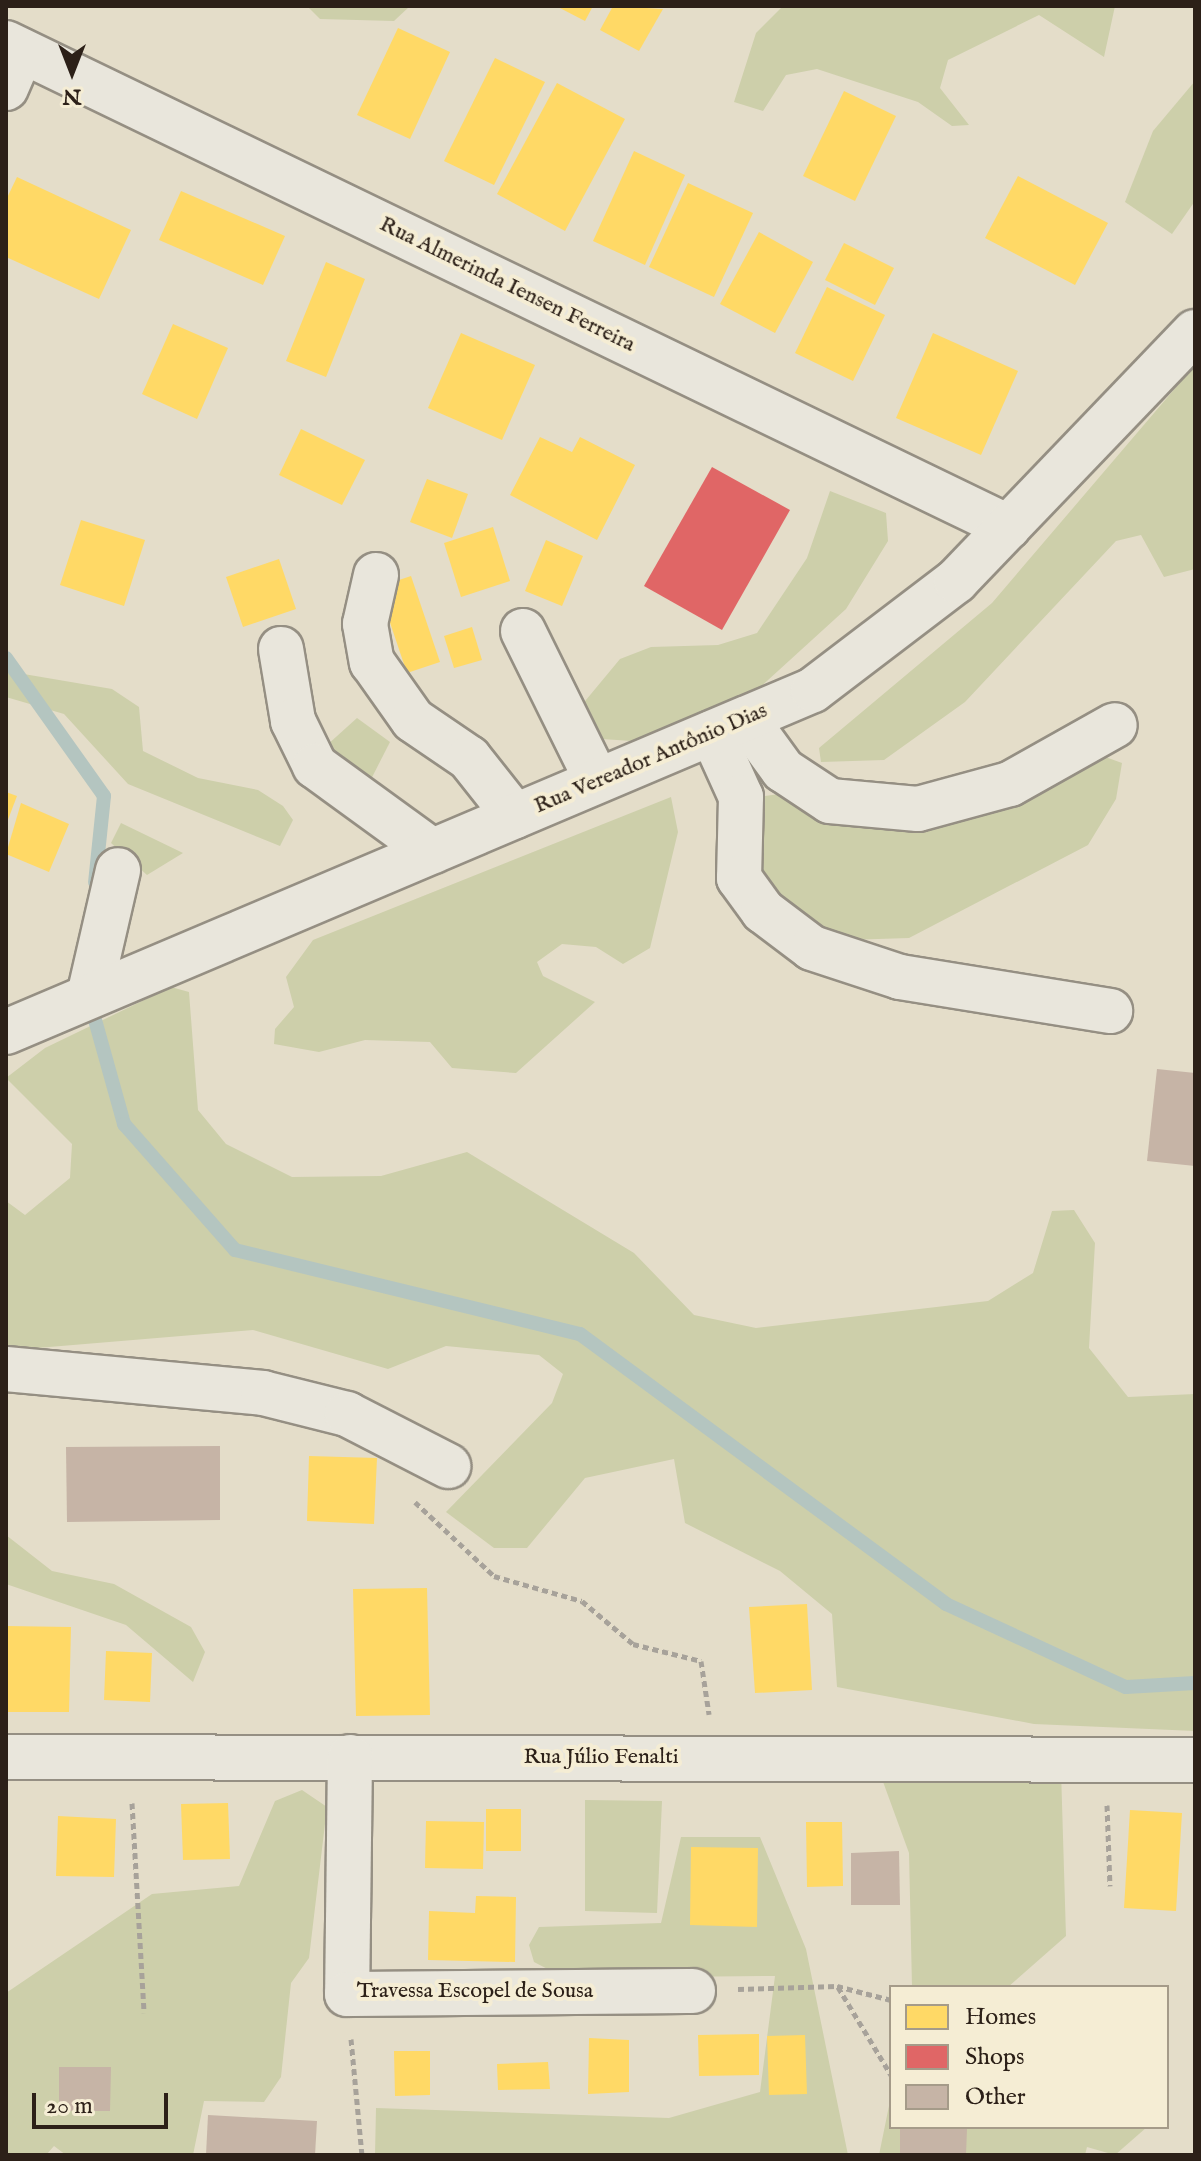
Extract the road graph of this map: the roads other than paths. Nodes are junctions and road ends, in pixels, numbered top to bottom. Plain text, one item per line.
1 (11, 61) edge
2 (1195, 332) edge
3 (1008, 527) junction
4 (376, 575) dead end
5 (523, 631) dead end
6 (281, 649) dead end
7 (1115, 725) dead end
8 (729, 726) junction
9 (597, 781) junction
10 (515, 816) junction
11 (432, 851) junction
12 (118, 870) dead end
13 (89, 996) junction
14 (1110, 1011) dead end
15 (6, 1032) edge
16 (6, 1369) edge
17 (437, 1459) road end
18 (6, 1757) edge
19 (350, 1757) junction
20 (1195, 1760) edge
21 (693, 1991) road end

1 - 3 street, Rua Almerinda Iensen Ferreira
2 - 3 street, Rua Vereador Antônio Dias
3 - 8 street, Rua Vereador Antônio Dias
4 - 10 street
5 - 9 street
6 - 11 street
7 - 8 street
8 - 9 street, Rua Vereador Antônio Dias
8 - 14 street
9 - 10 street, Rua Vereador Antônio Dias
10 - 11 street, Rua Vereador Antônio Dias
11 - 13 street, Rua Vereador Antônio Dias
12 - 13 street
13 - 15 street, Rua Vereador Antônio Dias
16 - 17 street
18 - 19 street, Rua Júlio Fenalti
19 - 20 street, Rua Júlio Fenalti
19 - 21 street, Travessa Escopel de Sousa

